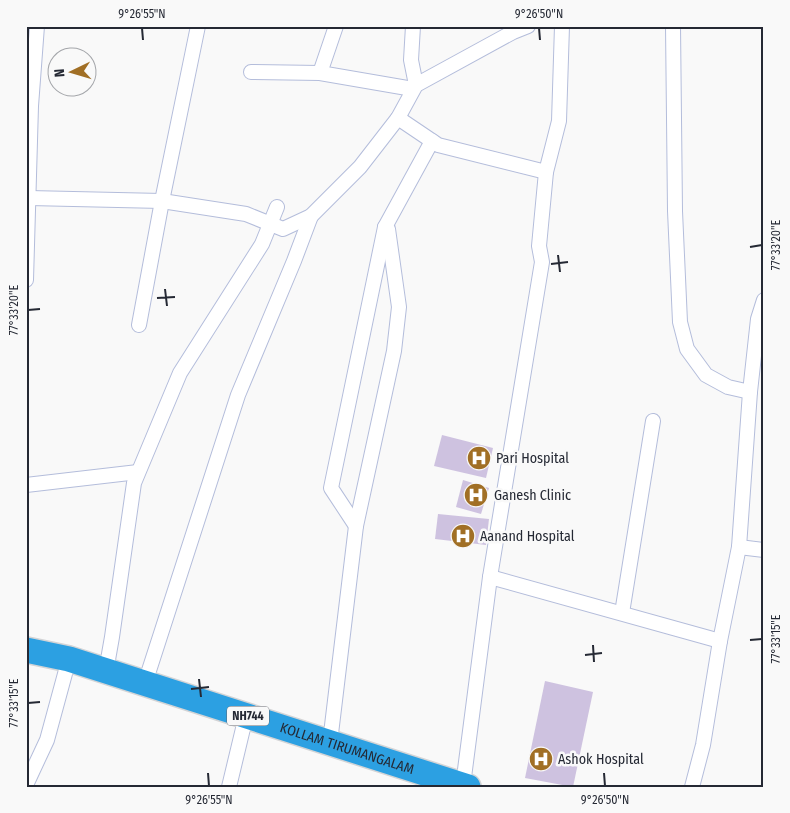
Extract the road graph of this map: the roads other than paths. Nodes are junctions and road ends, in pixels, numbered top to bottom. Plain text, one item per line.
1 (37, 26) edge
2 (198, 26) edge
3 (336, 26) edge
4 (413, 26) edge
5 (528, 26) edge
6 (562, 26) edge
7 (673, 26) edge
8 (252, 72) dead end
9 (320, 74) junction
10 (415, 87) junction
11 (398, 118) junction
12 (432, 141) junction
13 (546, 172) junction
14 (29, 198) junction
15 (162, 201) junction
16 (277, 207) dead end
17 (311, 216) junction
18 (270, 224) junction
19 (385, 227) junction
20 (26, 280) edge
21 (764, 300) edge
22 (140, 325) dead end
23 (750, 392) junction
24 (653, 422) dead end
25 (138, 472) junction
26 (26, 485) edge
27 (356, 526) junction
28 (739, 548) junction
29 (764, 550) edge
30 (490, 577) junction
31 (622, 613) junction
32 (720, 642) junction
33 (26, 650) edge
34 (69, 659) junction
35 (106, 671) junction
36 (145, 683) junction
37 (246, 716) junction
38 (330, 742) junction
39 (26, 785) edge
40 (466, 786) edge
41 (229, 787) edge
42 (692, 787) edge

1 - 14 street
2 - 15 street
3 - 9 street
4 - 10 street
5 - 10 street
6 - 13 street
7 - 23 street
8 - 9 street
9 - 10 street
10 - 11 street
11 - 12 street
11 - 17 street
12 - 13 street
12 - 19 street
13 - 30 street
14 - 15 street
14 - 20 street
15 - 18 street
15 - 22 street
16 - 18 street
17 - 18 street
17 - 36 street
18 - 25 street
19 - 27 street
19 - 27 street
21 - 23 street
23 - 28 street
24 - 31 street
25 - 26 street
25 - 35 street
27 - 38 street
28 - 29 street
28 - 32 street
30 - 31 street
30 - 40 street
31 - 32 street
32 - 42 street
33 - 34 highway, KOLLAM TIRUMANGALAM / NH744
34 - 35 highway, KOLLAM TIRUMANGALAM / NH744
34 - 39 street
35 - 36 highway, KOLLAM TIRUMANGALAM / NH744
36 - 37 highway, KOLLAM TIRUMANGALAM / NH744
37 - 38 highway, KOLLAM TIRUMANGALAM / NH744
37 - 41 street
38 - 40 highway, KOLLAM TIRUMANGALAM / NH744

